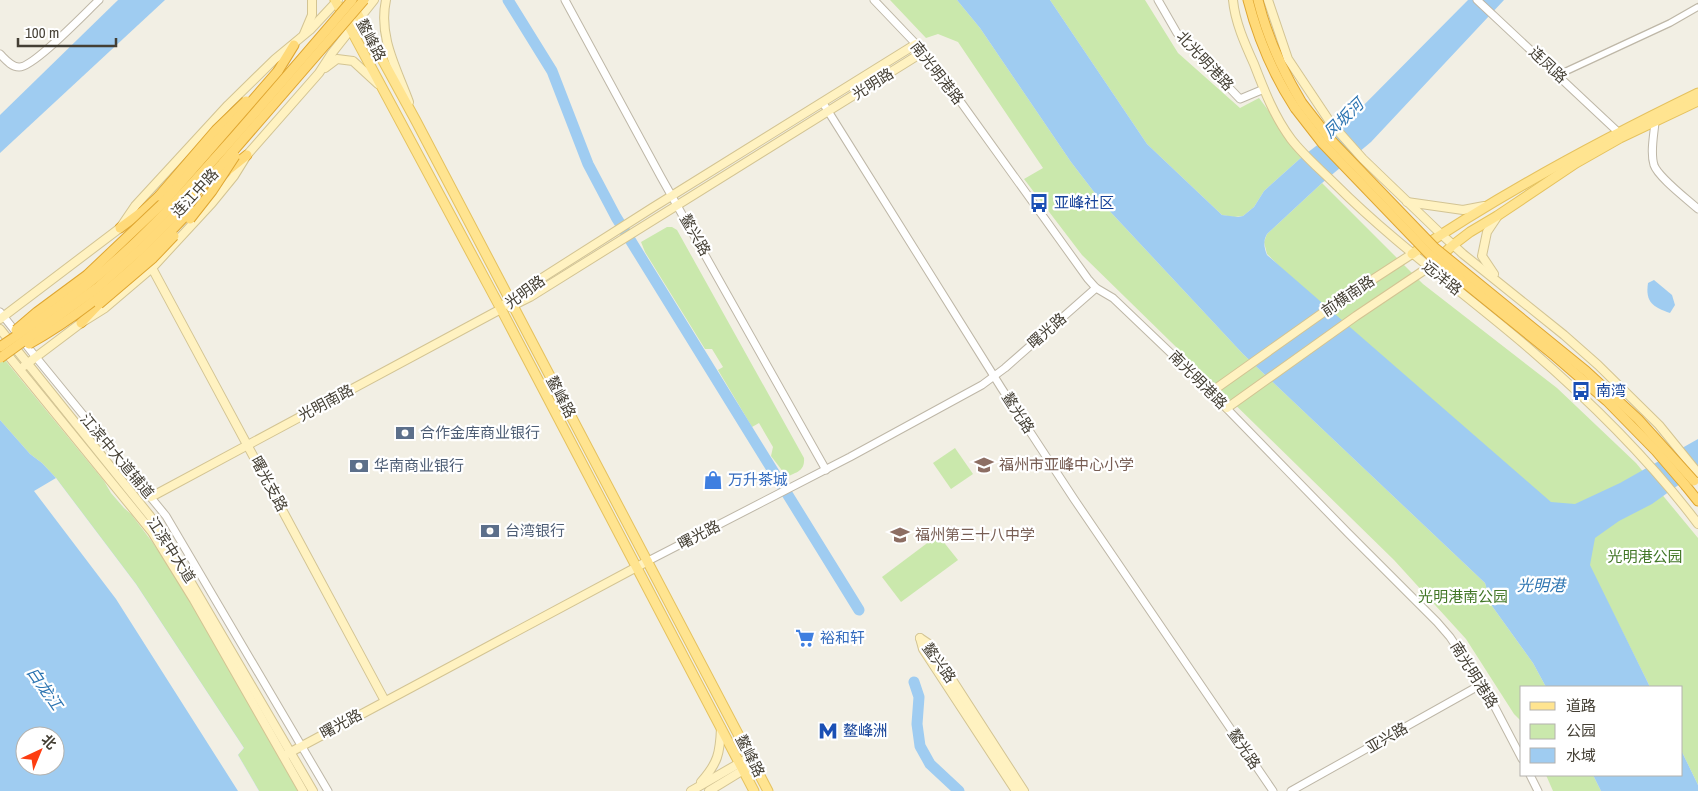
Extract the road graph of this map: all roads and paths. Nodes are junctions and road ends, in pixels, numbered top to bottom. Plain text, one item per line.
1 (99, 0) edge
2 (312, 0) edge
3 (336, 0) edge
4 (364, 0) edge
5 (374, 0) edge
6 (386, 0) edge
7 (565, 0) edge
8 (874, 0) edge
9 (1158, 0) edge
10 (1233, 0) edge
11 (1248, 0) edge
12 (1258, 0) edge
13 (1268, 0) edge
14 (1478, 0) edge
15 (351, 2) edge
16 (1698, 7) edge
17 (359, 18) junction
18 (310, 30) junction
19 (351, 30) junction
20 (302, 36) junction
21 (316, 44) junction
22 (916, 44) junction
23 (294, 45) junction
24 (924, 52) junction
25 (332, 53) junction
26 (0, 54) edge
27 (319, 73) junction
28 (1558, 75) junction
29 (382, 89) junction
30 (1264, 89) junction
31 (1698, 93) edge
32 (1698, 101) edge
33 (823, 103) junction
34 (1298, 105) junction
35 (829, 112) junction
36 (416, 121) junction
37 (1655, 122) junction
38 (1618, 132) junction
39 (248, 133) junction
40 (247, 155) junction
41 (672, 196) junction
42 (1406, 202) junction
43 (677, 204) junction
44 (1489, 206) junction
45 (1698, 209) edge
46 (1497, 216) junction
47 (120, 228) junction
48 (1441, 234) junction
49 (1453, 244) junction
50 (1412, 254) junction
51 (1429, 267) junction
52 (152, 268) junction
53 (1497, 280) junction
54 (1096, 288) junction
55 (511, 303) junction
56 (501, 309) junction
57 (1, 315) edge
58 (81, 323) junction
59 (0, 329) edge
60 (0, 346) edge
61 (35, 356) junction
62 (0, 358) edge
63 (23, 367) junction
64 (994, 377) junction
65 (1211, 392) junction
66 (1227, 408) junction
67 (248, 445) junction
68 (826, 470) junction
69 (1694, 481) edge
70 (152, 497) junction
71 (1698, 501) edge
72 (1698, 524) edge
73 (648, 561) junction
74 (637, 567) junction
75 (1482, 684) junction
76 (385, 701) junction
77 (721, 728) junction
78 (302, 746) junction
79 (287, 754) junction
80 (1520, 755) edge
81 (752, 760) junction
82 (741, 767) junction
83 (1530, 776) edge
84 (694, 789) edge
85 (304, 791) edge
86 (313, 791) edge
87 (328, 791) edge
88 (709, 791) edge
89 (754, 791) edge
90 (768, 791) edge
91 (1016, 791) edge
92 (1024, 791) edge
93 (1272, 791) edge
94 (1291, 791) edge
95 (1538, 791) edge

1 - 26 street
2 - 20 main road
3 - 18 main road
3 - 19 main road, 鳌峰路
4 - 39 highway, 连江中路, bridge
5 - 17 main road
6 - 36 main road
7 - 41 street, 鳌兴路
8 - 22 street, 南光明港路
9 - 30 street, 北光明港路
10 - 30 main road, 远洋路
11 - 34 highway
12 - 34 highway
13 - 42 main road
14 - 28 street, 连凤路
15 - 17 main road, 鳌峰路
15 - 21 highway, 连江中路, bridge
16 - 28 street
17 - 19 main road
17 - 36 main road, 鳌峰路
18 - 20 main road
18 - 25 main road
19 - 25 main road
19 - 29 main road, 鳌峰路
20 - 23 main road
21 - 47 highway, bridge
21 - 60 highway, 连江中路, bridge
22 - 24 street, 南光明港路
22 - 33 main road, 光明路
23 - 47 main road
23 - 60 highway, bridge
24 - 35 main road, 光明路
24 - 54 street, 南光明港路
25 - 27 main road
27 - 29 main road
27 - 40 main road
28 - 38 street, 连凤路
29 - 56 main road, 鳌峰路
30 - 50 main road, 远洋路
31 - 38 main road, 前横南路
32 - 37 main road, 前横南路
33 - 35 street, 鳌光路
33 - 41 main road, 光明路
34 - 69 highway, bridge
35 - 43 main road, 光明路
35 - 64 street, 鳌光路
36 - 55 main road, 鳌峰路
37 - 45 street
37 - 46 main road, 前横南路
38 - 44 main road, 前横南路
39 - 58 highway, bridge
39 - 62 highway, 连江中路, bridge
40 - 52 main road
40 - 62 highway, bridge
41 - 43 street, 鳌兴路
41 - 55 main road, 光明路
42 - 44 main road, 前横南路
42 - 48 main road
43 - 55 main road, 光明路
43 - 68 street, 鳌兴路
44 - 48 main road, 前横南路
46 - 49 main road, 前横南路
46 - 53 main road, 前横南路
47 - 57 main road
48 - 49 main road
48 - 50 main road, 前横南路
49 - 51 main road, 前横南路
49 - 53 main road
50 - 51 main road, 远洋路
50 - 65 main road, 前横南路
51 - 66 main road, 前横南路
51 - 72 main road, 远洋路
52 - 58 main road
52 - 67 main road, 曙光支路
53 - 69 main road
54 - 64 street, 曙光路
54 - 65 street, 南光明港路
55 - 56 main road, 光明路
55 - 73 main road, 鳌峰路
56 - 67 main road, 光明南路
56 - 74 main road, 鳌峰路
57 - 61 street, 江滨中大道辅道
58 - 61 main road
59 - 63 main road, 江滨中大道
60 - 63 main road, 江滨中大道
61 - 63 main road
61 - 70 street, 江滨中大道辅道
63 - 79 main road, 江滨中大道
64 - 68 street, 曙光路
64 - 93 street, 鳌光路
65 - 66 street, 南光明港路
66 - 75 street, 南光明港路
67 - 70 main road, 光明南路
67 - 76 main road, 曙光支路
68 - 73 street, 曙光路
69 - 71 highway
70 - 78 street, 江滨中大道辅道
73 - 74 main road, 曙光路
73 - 81 main road, 鳌峰路
74 - 76 main road, 曙光路
74 - 77 main road, 鳌峰路
75 - 80 street, 南光明港路
75 - 94 street, 亚兴路
76 - 78 main road, 曙光路
77 - 82 main road, 鳌峰路
77 - 84 main road
78 - 79 main road, 曙光路
78 - 87 street, 江滨中大道辅道
79 - 85 main road, 江滨中大道
79 - 86 main road, 江滨中大道
81 - 82 main road
81 - 90 main road, 鳌峰路
82 - 84 main road
82 - 88 main road
82 - 89 main road, 鳌峰路
83 - 95 street
91 - 92 main road, 鳌兴路

